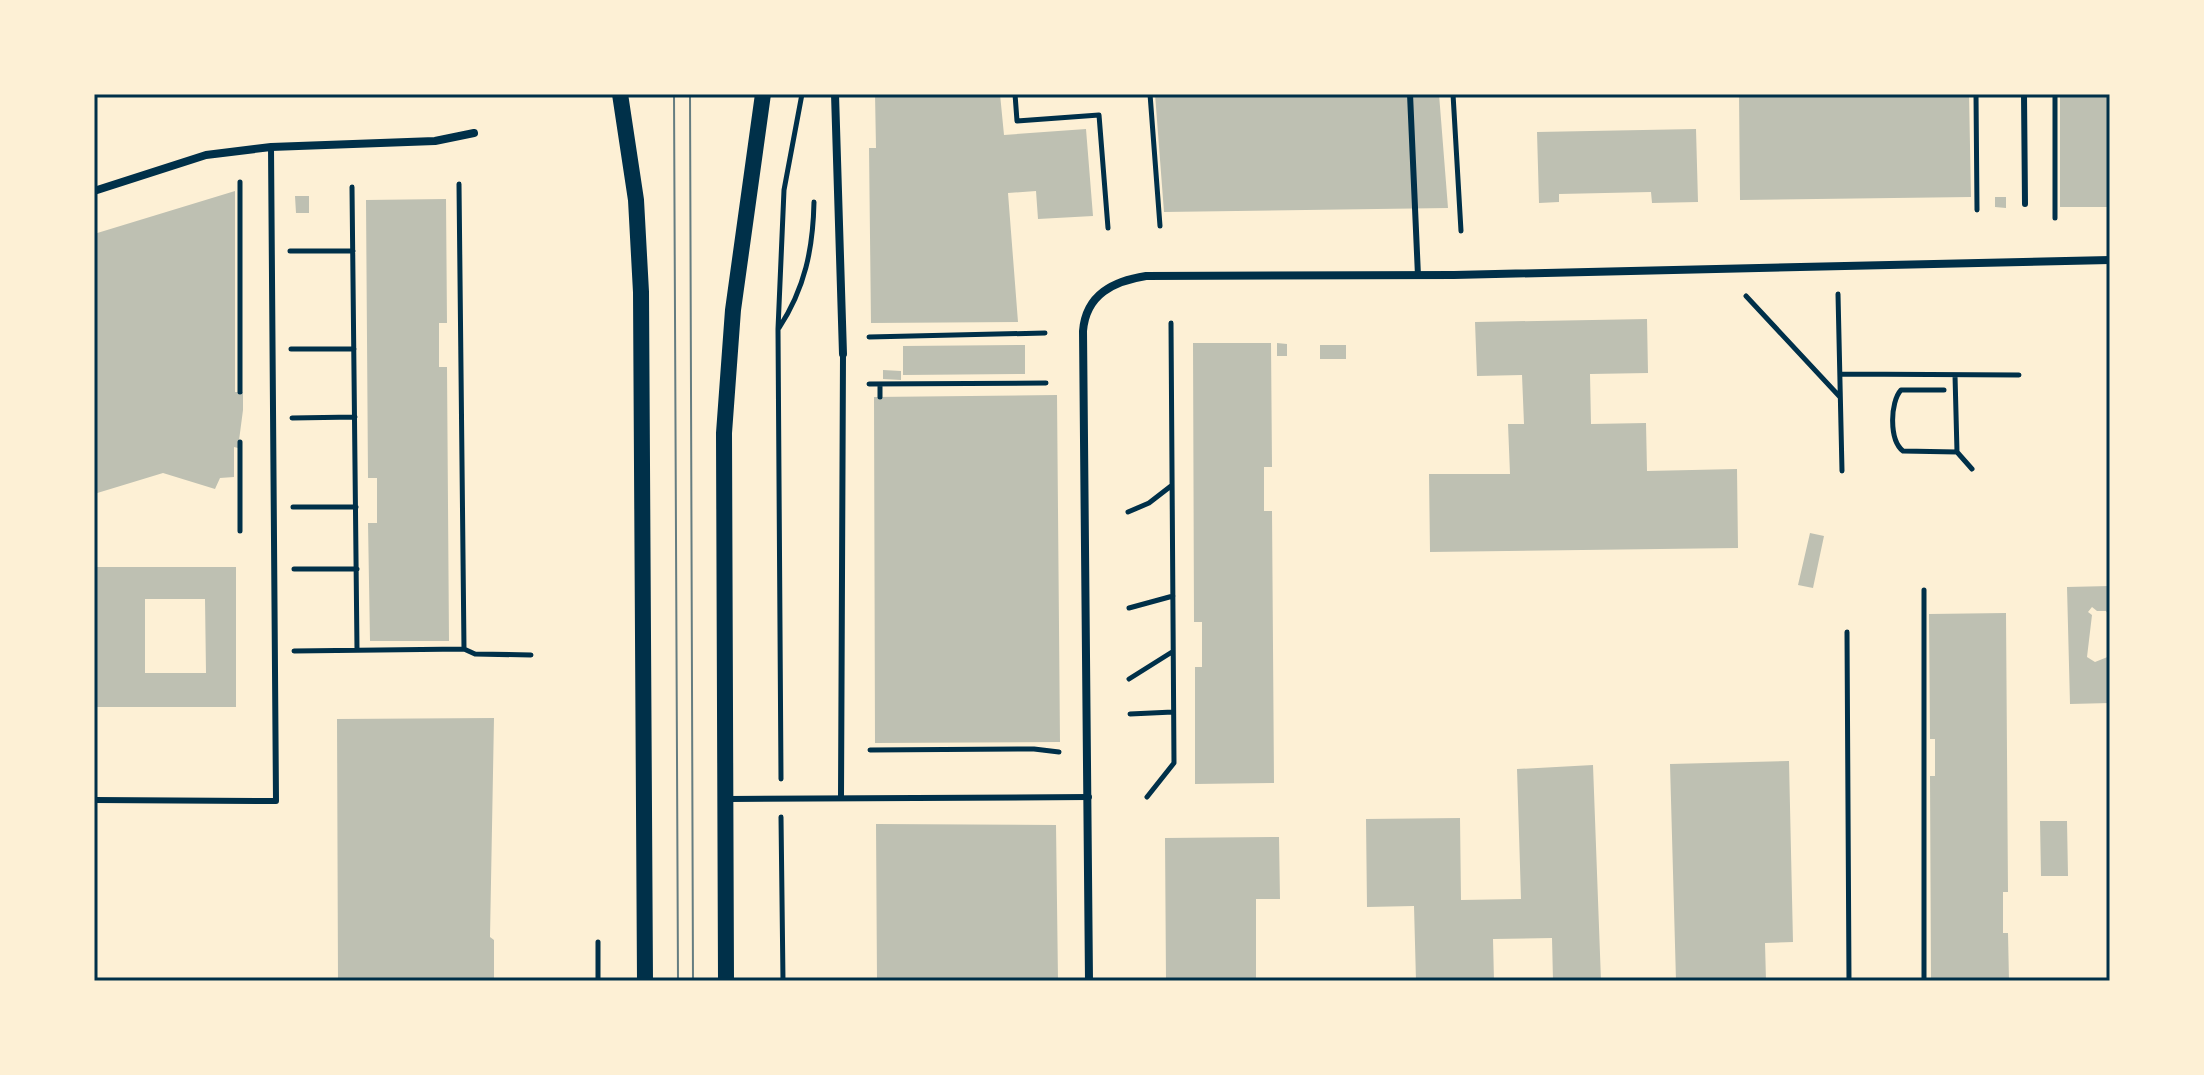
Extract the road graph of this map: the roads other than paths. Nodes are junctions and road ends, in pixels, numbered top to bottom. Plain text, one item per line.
1 (620, 94) edge
2 (763, 94) edge
3 (835, 94) edge
4 (1410, 94) edge
5 (2024, 94) edge
6 (474, 133) dead end
7 (271, 147) junction
8 (94, 191) edge
9 (2025, 204) dead end
10 (2110, 260) edge
11 (1418, 276) junction
12 (843, 354) joint
13 (1089, 797) junction
14 (841, 798) junction
15 (725, 799) junction
16 (94, 800) edge
17 (645, 981) edge
18 (726, 981) edge
19 (1089, 981) edge

1 - 17 main road
2 - 15 main road
3 - 12 street
4 - 11 lane
5 - 9 lane
6 - 7 street
7 - 8 street
7 - 16 lane
10 - 11 street
11 - 13 street
12 - 14 lane
13 - 14 lane
13 - 19 street
14 - 15 lane
15 - 18 main road

